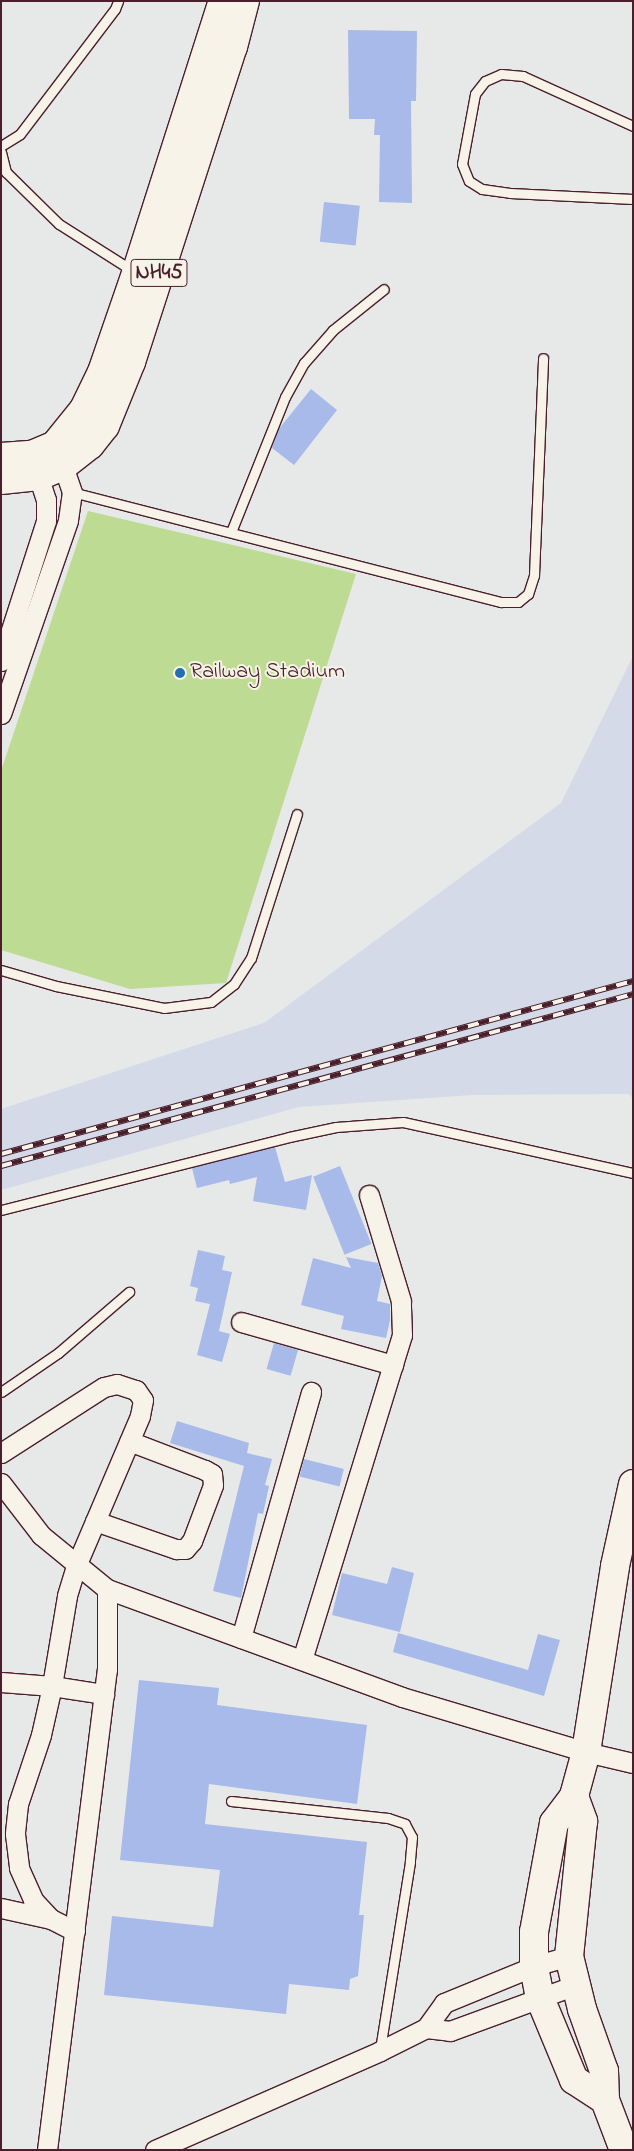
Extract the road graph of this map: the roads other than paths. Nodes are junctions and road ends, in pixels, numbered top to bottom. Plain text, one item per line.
1 (118, 1) edge
2 (222, 1) edge
3 (245, 1) edge
4 (633, 126) edge
5 (1, 146) edge
6 (1, 152) edge
7 (633, 199) edge
8 (136, 273) junction
9 (384, 288) dead end
10 (543, 358) dead end
11 (1, 457) edge
12 (47, 461) junction
13 (1, 480) edge
14 (72, 492) junction
15 (231, 532) junction
16 (1, 661) edge
17 (1, 714) edge
18 (297, 814) dead end
19 (1, 970) edge
20 (633, 1173) edge
21 (369, 1195) dead end
22 (1, 1210) edge
23 (129, 1292) dead end
24 (241, 1322) dead end
25 (393, 1365) junction
26 (1, 1392) edge
27 (312, 1392) dead end
28 (129, 1441) junction
29 (1, 1453) edge
30 (1, 1483) edge
31 (633, 1484) edge
32 (95, 1521) junction
33 (76, 1566) junction
34 (107, 1589) junction
35 (241, 1638) junction
36 (302, 1660) junction
37 (1, 1682) edge
38 (52, 1686) junction
39 (104, 1694) junction
40 (586, 1752) junction
41 (633, 1763) edge
42 (574, 1796) junction
43 (231, 1801) dead end
44 (1, 1908) edge
45 (52, 1920) junction
46 (75, 1931) junction
47 (569, 1956) junction
48 (534, 1966) junction
49 (576, 1985) junction
50 (540, 1998) junction
51 (426, 2028) junction
52 (380, 2051) junction
53 (604, 2100) junction
54 (625, 2140) edge
55 (47, 2150) edge
56 (155, 2150) edge

1 - 5 lane
2 - 8 main road, NH45
3 - 12 main road, NH45
4 - 7 lane
6 - 8 lane
8 - 12 main road, NH45
9 - 15 lane
10 - 15 lane
11 - 12 main road
12 - 13 main road
12 - 14 street
12 - 16 street
14 - 15 lane
14 - 17 street
18 - 19 lane
20 - 22 lane
21 - 25 street
23 - 26 lane
24 - 25 street
25 - 36 street
27 - 35 street
28 - 29 street
28 - 32 street
28 - 32 street
30 - 33 street
31 - 40 main road
32 - 33 street
33 - 34 street
33 - 38 street
34 - 35 street
34 - 39 street
35 - 36 street
36 - 40 street
37 - 38 street
38 - 39 street
38 - 45 street
39 - 46 street
40 - 41 street
40 - 42 main road
42 - 47 main road
42 - 48 main road
43 - 52 lane
44 - 45 street
45 - 46 street
46 - 55 street
47 - 48 street
47 - 49 main road
48 - 50 main road
48 - 51 street
49 - 50 street
49 - 53 main road
50 - 51 street
50 - 53 main road
51 - 52 street
52 - 56 street
53 - 54 main road

